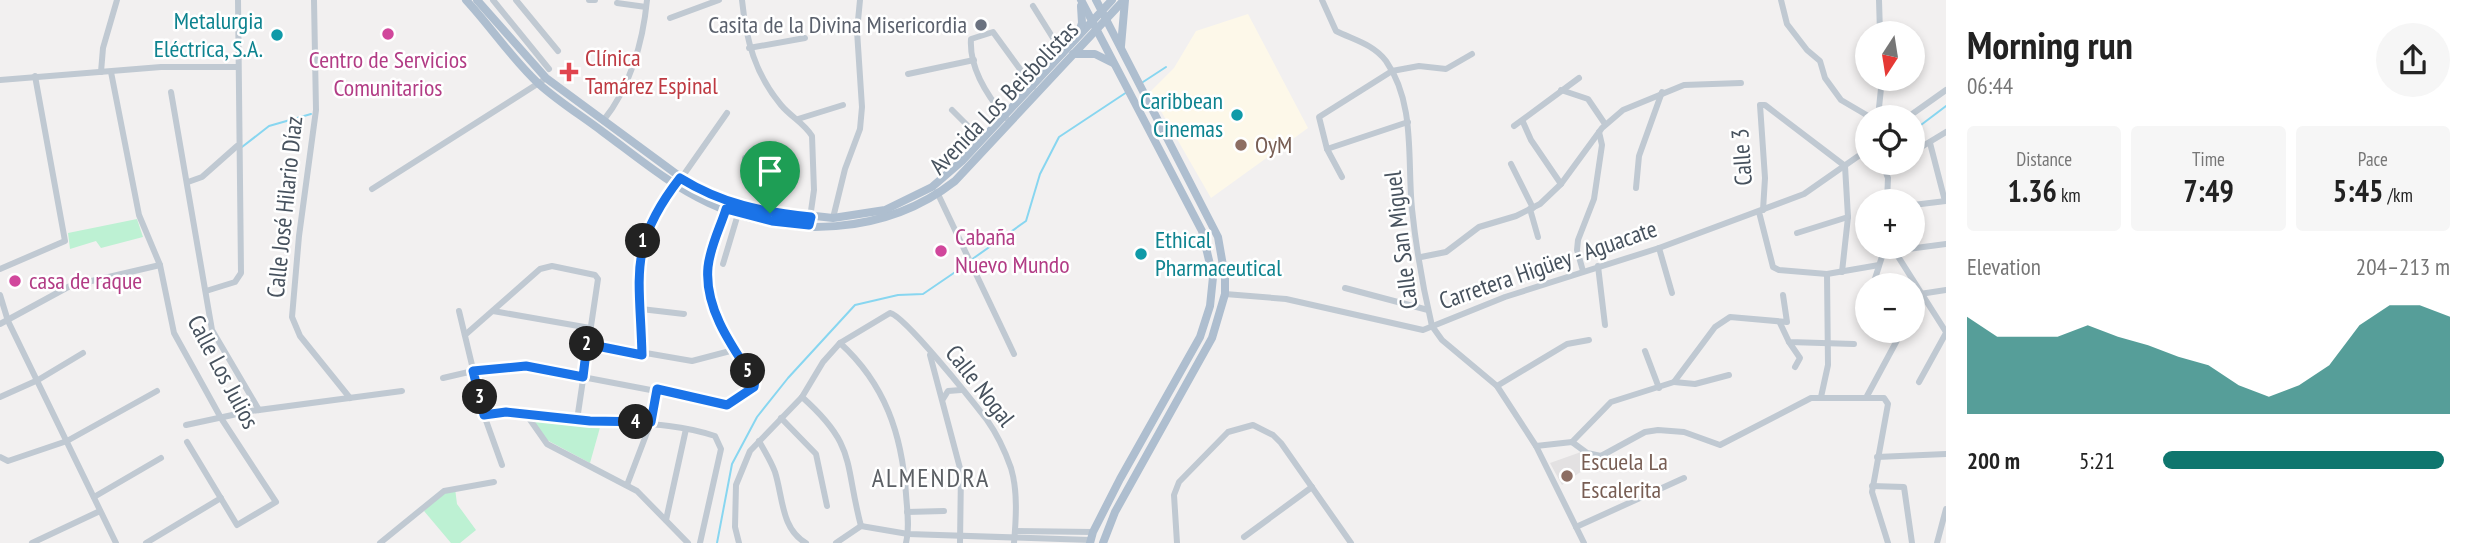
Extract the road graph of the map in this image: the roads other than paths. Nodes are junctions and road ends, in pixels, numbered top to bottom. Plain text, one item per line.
1 (117, 0) edge
2 (238, 0) edge
3 (314, 0) edge
4 (466, 0) edge
5 (493, 0) edge
6 (516, 0) edge
7 (589, 0) edge
8 (595, 0) edge
9 (719, 0) edge
10 (742, 0) edge
11 (860, 0) edge
12 (1080, 0) edge
13 (1096, 0) edge
14 (1112, 0) edge
15 (1125, 0) edge
16 (1322, 0) edge
17 (1781, 0) edge
18 (1879, 0) edge
19 (617, 3) dead end
20 (646, 3) edge
21 (480, 4) edge
22 (1033, 6) dead end
23 (1104, 16) junction
24 (670, 18) dead end
25 (1880, 21) edge
26 (194, 24) dead end
27 (238, 26) junction
28 (1094, 26) junction
29 (805, 38) dead end
30 (1076, 40) junction
31 (748, 48) junction
32 (1122, 49) junction
33 (558, 51) dead end
34 (1073, 54) junction
35 (1472, 54) dead end
36 (1063, 55) junction
37 (974, 60) junction
38 (1115, 64) junction
39 (237, 67) junction
40 (1392, 71) junction
41 (101, 72) junction
42 (111, 72) junction
43 (908, 74) dead end
44 (35, 76) junction
45 (544, 77) junction
46 (1579, 78) dead end
47 (0, 80) edge
48 (1741, 82) dead end
49 (1033, 87) junction
50 (1561, 90) junction
51 (1946, 90) edge
52 (171, 92) dead end
53 (1662, 92) junction
54 (843, 105) dead end
55 (1925, 105) edge
56 (1855, 108) edge
57 (952, 110) dead end
58 (727, 113) dead end
59 (1007, 118) junction
60 (798, 120) junction
61 (603, 121) junction
62 (1408, 122) junction
63 (1523, 122) junction
64 (1605, 124) junction
65 (1514, 126) dead end
66 (1599, 132) junction
67 (1946, 132) edge
68 (982, 140) junction
69 (1930, 143) junction
70 (237, 146) junction
71 (1925, 146) edge
72 (1328, 149) junction
73 (745, 158) dead end
74 (1855, 159) edge
75 (1511, 164) dead end
76 (1845, 166) junction
77 (1342, 177) dead end
78 (678, 181) junction
79 (188, 182) junction
80 (1561, 184) junction
81 (1636, 188) dead end
82 (372, 189) dead end
83 (936, 190) junction
84 (1945, 201) edge
85 (1925, 204) edge
86 (1531, 208) junction
87 (1761, 211) junction
88 (725, 213) junction
89 (770, 213) junction
90 (738, 214) junction
91 (1848, 217) junction
92 (833, 218) junction
93 (810, 221) junction
94 (1797, 233) dead end
95 (1538, 237) dead end
96 (1946, 244) edge
97 (1925, 246) edge
98 (1659, 247) junction
99 (1421, 257) junction
100 (1881, 259) edge
101 (723, 264) dead end
102 (160, 265) junction
103 (1879, 265) junction
104 (1598, 266) junction
105 (0, 270) edge
106 (1583, 271) junction
107 (1842, 272) junction
108 (1877, 273) edge
109 (1827, 274) junction
110 (1345, 288) dead end
111 (1946, 290) edge
112 (206, 291) junction
113 (1224, 293) junction
114 (1672, 293) dead end
115 (1925, 293) edge
116 (0, 295) edge
117 (1783, 296) dead end
118 (1925, 301) edge
119 (641, 309) junction
120 (1428, 310) junction
121 (460, 311) dead end
122 (493, 312) junction
123 (684, 314) dead end
124 (8, 321) junction
125 (1780, 323) junction
126 (0, 324) edge
127 (1605, 325) dead end
128 (1432, 326) junction
129 (590, 328) junction
130 (1946, 332) edge
131 (465, 335) junction
132 (1589, 340) dead end
133 (1829, 341) junction
134 (1790, 342) junction
135 (840, 343) junction
136 (1895, 343) edge
137 (587, 344) junction
138 (1854, 344) dead end
139 (734, 350) junction
140 (929, 350) junction
141 (1645, 351) dead end
142 (83, 353) dead end
143 (1014, 354) dead end
144 (642, 355) junction
145 (1795, 367) dead end
146 (473, 371) junction
147 (1730, 375) dead end
148 (583, 377) junction
149 (443, 378) dead end
150 (38, 380) junction
151 (1674, 382) junction
152 (1919, 382) dead end
153 (1497, 386) junction
154 (1659, 388) junction
155 (657, 389) junction
156 (402, 390) dead end
157 (157, 391) dead end
158 (962, 391) junction
159 (1867, 396) junction
160 (0, 397) edge
161 (802, 397) junction
162 (1821, 397) junction
163 (350, 398) junction
164 (943, 400) junction
165 (260, 410) junction
166 (526, 414) junction
167 (484, 415) junction
168 (221, 418) junction
169 (781, 418) junction
170 (577, 420) junction
171 (651, 422) junction
172 (186, 425) dead end
173 (686, 429) junction
174 (67, 441) junction
175 (187, 442) dead end
176 (759, 442) junction
177 (1572, 442) junction
178 (1536, 446) junction
179 (1946, 454) edge
180 (0, 457) edge
181 (1877, 457) junction
182 (161, 458) dead end
183 (8, 461) junction
184 (0, 465) edge
185 (502, 465) dead end
186 (1684, 478) dead end
187 (494, 482) dead end
188 (627, 485) junction
189 (1872, 486) junction
190 (1312, 487) junction
191 (94, 497) junction
192 (221, 498) junction
193 (827, 506) dead end
194 (1946, 509) edge
195 (100, 511) junction
196 (944, 511) dead end
197 (907, 512) junction
198 (666, 520) junction
199 (861, 526) junction
200 (1576, 527) junction
201 (908, 534) junction
202 (1015, 537) edge
203 (1244, 537) dead end
204 (1091, 538) edge
205 (960, 539) edge
206 (32, 543) edge
207 (117, 543) edge
208 (146, 543) edge
209 (380, 543) edge
210 (688, 543) edge
211 (700, 543) edge
212 (739, 543) edge
213 (806, 543) edge
214 (836, 543) edge
215 (906, 543) edge
216 (1104, 543) edge
217 (1177, 543) edge
218 (1351, 543) edge
219 (1584, 543) edge
220 (1888, 543) edge
221 (1912, 543) edge
222 (1937, 543) edge

1 - 41 street
2 - 27 street
3 - 163 street, Calle José Hilario Díaz
4 - 21 main road, Avenida Los Beisbolistas
5 - 45 street
6 - 33 street
7 - 8 street
9 - 24 street
10 - 31 street
11 - 92 street
12 - 28 main road
12 - 30 main road
13 - 23 main road
14 - 23 main road
15 - 23 main road
15 - 32 main road
16 - 40 street, Calle San Miguel
17 - 56 street
18 - 25 street
19 - 20 street
20 - 61 street
21 - 45 main road, Avenida Los Beisbolistas
22 - 36 street
23 - 28 main road, Avenida Los Beisbolistas
23 - 32 main road
26 - 27 street
27 - 39 street
28 - 30 main road, Avenida Los Beisbolistas
28 - 34 main road, Avenida Los Beisbolistas
28 - 38 main road
29 - 31 street
30 - 36 main road, Avenida Los Beisbolistas
31 - 60 street
32 - 113 main road
34 - 38 main road
34 - 59 main road, Avenida Los Beisbolistas
35 - 40 street
36 - 49 main road, Avenida Los Beisbolistas
37 - 43 street
37 - 49 street
37 - 59 street
38 - 204 main road
39 - 42 street
39 - 70 street
40 - 62 street, Calle San Miguel
40 - 72 street
41 - 42 street
41 - 44 street
42 - 102 street, Calle Los Julios
44 - 47 street
44 - 105 street
45 - 61 main road, Avenida Los Beisbolistas
45 - 78 main road, Avenida Los Beisbolistas
45 - 82 street
46 - 50 street
48 - 53 street
49 - 59 main road, Avenida Los Beisbolistas
50 - 63 street
50 - 64 street
51 - 55 street
52 - 79 street
53 - 64 street
53 - 81 street
54 - 60 street
57 - 68 street
58 - 78 street
59 - 68 main road, Avenida Los Beisbolistas
59 - 83 main road, Avenida Los Beisbolistas
60 - 93 street
61 - 78 main road, Avenida Los Beisbolistas
62 - 72 street
62 - 99 street, Calle San Miguel
63 - 65 street
63 - 80 street
64 - 66 street
66 - 80 street
66 - 106 street
67 - 69 street
68 - 83 main road, Avenida Los Beisbolistas
69 - 71 street
69 - 84 street
70 - 79 street
70 - 112 street
72 - 77 street
73 - 89 street
74 - 76 street, Carretera Higüey - Aguacate
75 - 86 street
76 - 87 street, Carretera Higüey - Aguacate
76 - 87 street, Calle 3
76 - 91 street
78 - 88 main road, Avenida Los Beisbolistas
78 - 89 main road, Avenida Los Beisbolistas
78 - 119 street
79 - 112 street
80 - 86 street
83 - 92 main road, Avenida Los Beisbolistas
83 - 93 main road, Avenida Los Beisbolistas
83 - 143 street
84 - 85 street
86 - 95 street
86 - 99 street
87 - 98 street, Carretera Higüey - Aguacate
87 - 109 street
88 - 90 main road, Avenida Los Beisbolistas
88 - 139 street
89 - 93 main road, Avenida Los Beisbolistas
90 - 93 main road, Avenida Los Beisbolistas
90 - 101 street
91 - 94 street
91 - 107 street
92 - 93 main road, Avenida Los Beisbolistas
96 - 97 street
98 - 104 street, Carretera Higüey - Aguacate
98 - 114 street
99 - 120 street, Calle San Miguel
100 - 103 street
102 - 124 street
102 - 168 street, Calle Los Julios
103 - 107 street
103 - 108 street
104 - 106 street, Carretera Higüey - Aguacate
104 - 127 street
106 - 128 street, Carretera Higüey - Aguacate
107 - 109 street
109 - 133 street
110 - 120 street
111 - 115 street
112 - 165 street
113 - 128 street, Carretera Higüey - Aguacate
113 - 216 main road
116 - 124 street
117 - 125 street
118 - 130 street
119 - 123 street
119 - 144 street
120 - 128 street, Calle San Miguel
121 - 131 street
122 - 129 street
122 - 129 street
122 - 131 street
124 - 126 street
124 - 150 street
125 - 134 street
125 - 151 street
128 - 153 street, Calle San Miguel
129 - 137 street
130 - 152 street
131 - 146 street
132 - 153 street
133 - 134 street
133 - 138 street
133 - 162 street
134 - 145 street
135 - 140 street, Calle Nogal
135 - 161 street
135 - 197 street
136 - 159 street
137 - 144 street
137 - 148 street
139 - 144 street
139 - 155 street
140 - 158 street, Calle Nogal
140 - 164 street
141 - 154 street
142 - 150 street
146 - 148 street
146 - 149 street
146 - 167 street
147 - 151 street
148 - 155 street
148 - 170 street
150 - 160 street
150 - 174 street
151 - 154 street
153 - 178 street, Calle San Miguel
154 - 177 street
155 - 171 street
156 - 163 street
157 - 174 street
158 - 164 street
158 - 202 street, Calle Nogal
159 - 162 street
159 - 181 street
161 - 169 street
161 - 199 street
162 - 177 street
163 - 165 street
164 - 205 street
165 - 168 street
166 - 167 street
166 - 170 street
166 - 188 street
167 - 185 street
168 - 172 street
168 - 192 street, Calle Los Julios
169 - 176 street
169 - 193 street
170 - 171 street
171 - 173 street
171 - 188 street
173 - 198 street
173 - 211 street
174 - 183 street
174 - 191 street
175 - 192 street, Calle Los Julios
176 - 212 street
176 - 213 street
177 - 178 street
178 - 200 street, Calle San Miguel
179 - 181 street
180 - 183 street
181 - 189 street
182 - 191 street
183 - 184 street
186 - 200 street
187 - 209 street
188 - 198 street
189 - 220 street
189 - 221 street
190 - 203 street
190 - 217 street
190 - 218 street
191 - 195 street
192 - 208 street
194 - 222 street
195 - 206 street
195 - 207 street
196 - 197 street
197 - 201 street
198 - 210 street
199 - 201 street
199 - 214 street
200 - 219 street, Calle San Miguel
201 - 205 street
201 - 215 street
202 - 204 street
202 - 205 street

